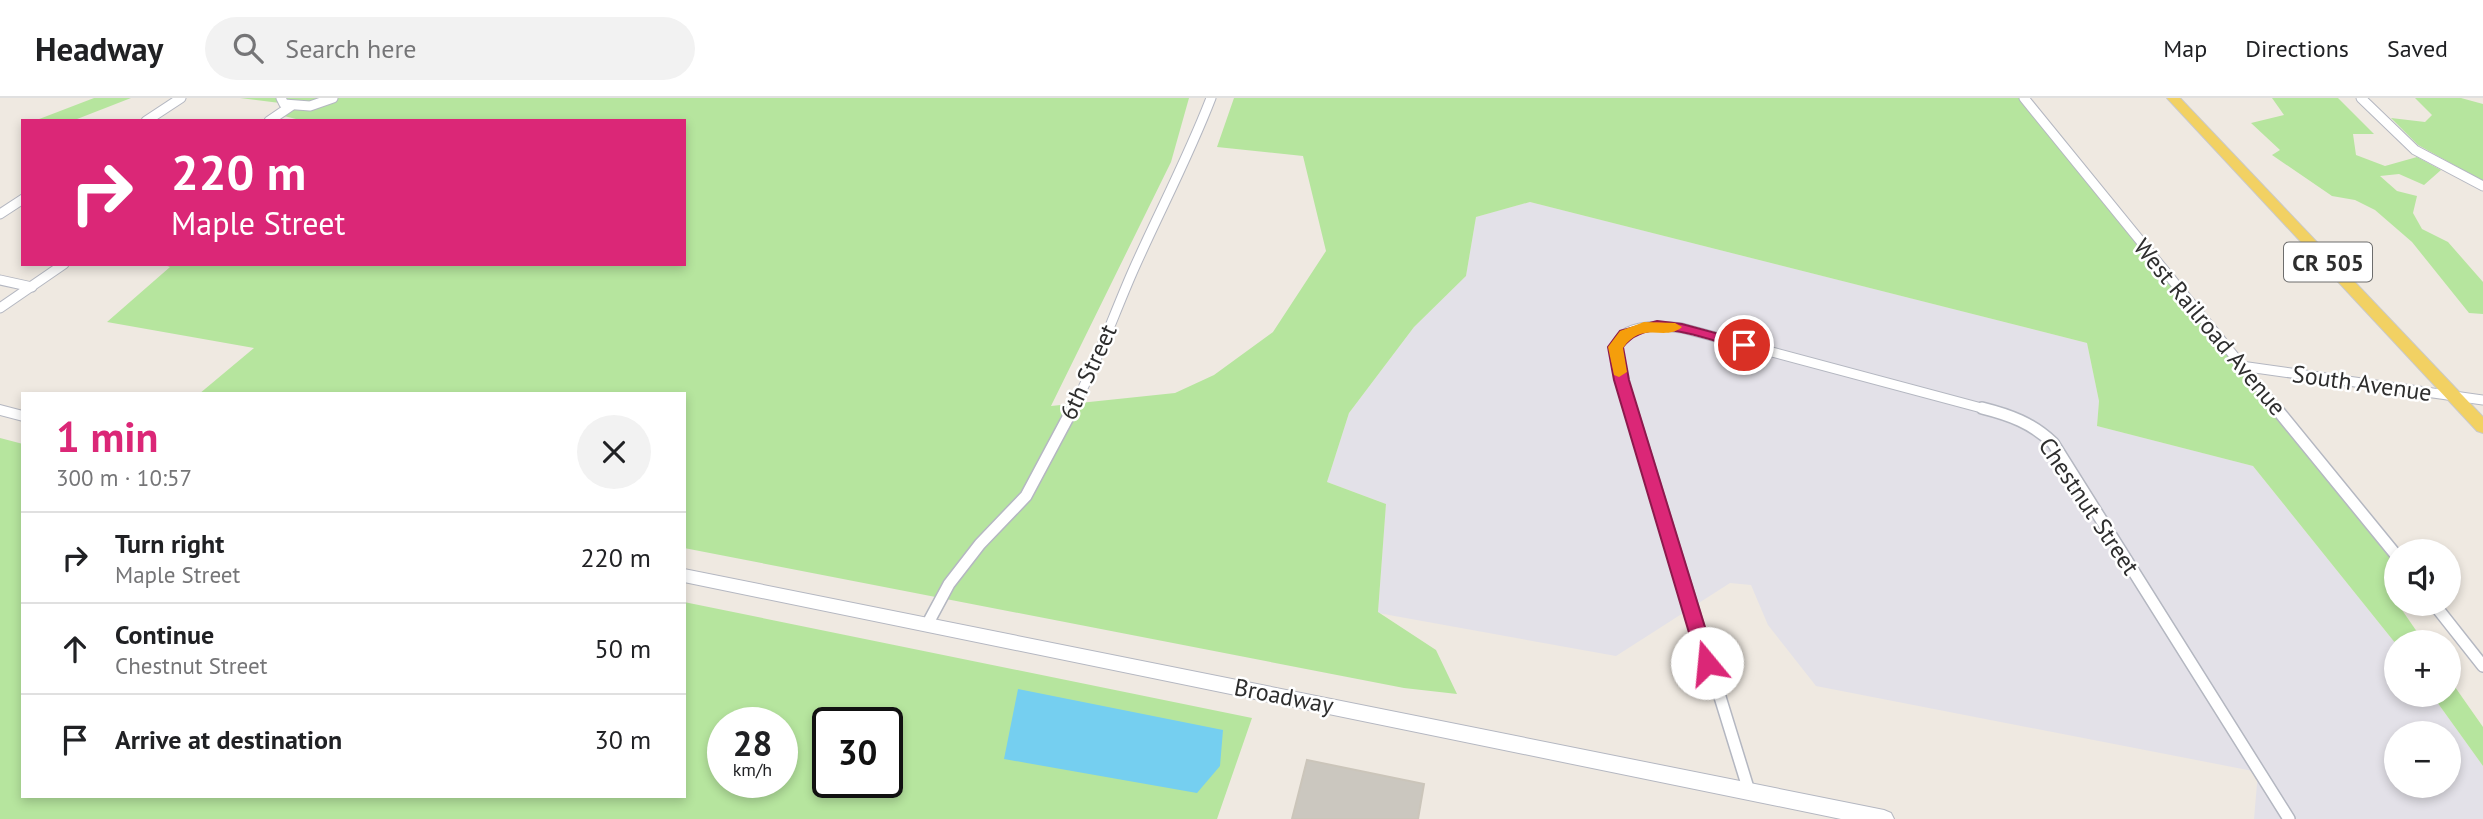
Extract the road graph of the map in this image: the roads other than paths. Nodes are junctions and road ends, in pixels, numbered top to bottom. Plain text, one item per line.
1 (181, 98) edge
2 (281, 98) edge
3 (333, 98) edge
4 (1210, 98) edge
5 (2024, 98) edge
6 (2173, 98) edge
7 (2361, 98) edge
8 (291, 106) junction
9 (149, 119) edge
10 (272, 119) edge
11 (2483, 186) edge
12 (21, 201) edge
13 (0, 214) edge
14 (61, 266) edge
15 (0, 280) edge
16 (32, 287) junction
17 (0, 308) edge
18 (2241, 366) junction
19 (2454, 396) junction
20 (2483, 400) edge
21 (0, 410) edge
22 (21, 415) edge
23 (2483, 427) edge
24 (2384, 540) edge
25 (686, 575) edge
26 (2443, 616) edge
27 (928, 624) junction
28 (2483, 666) edge
29 (1749, 791) junction
30 (1884, 819) edge
31 (2289, 819) edge

1 - 9 street
2 - 8 street
3 - 8 street
4 - 27 street, 6th Street
5 - 18 street, West Railroad Avenue
6 - 19 main road, CR 505
7 - 11 street
8 - 10 street
12 - 13 street
14 - 16 street
15 - 16 street
16 - 17 street
18 - 19 street, South Avenue
18 - 24 street, West Railroad Avenue
19 - 20 street, South Avenue
19 - 23 main road, CR 505
21 - 22 street
25 - 27 street, Broadway
26 - 28 street
27 - 29 street, Broadway
29 - 30 street, Broadway
29 - 31 street, Chestnut Street

